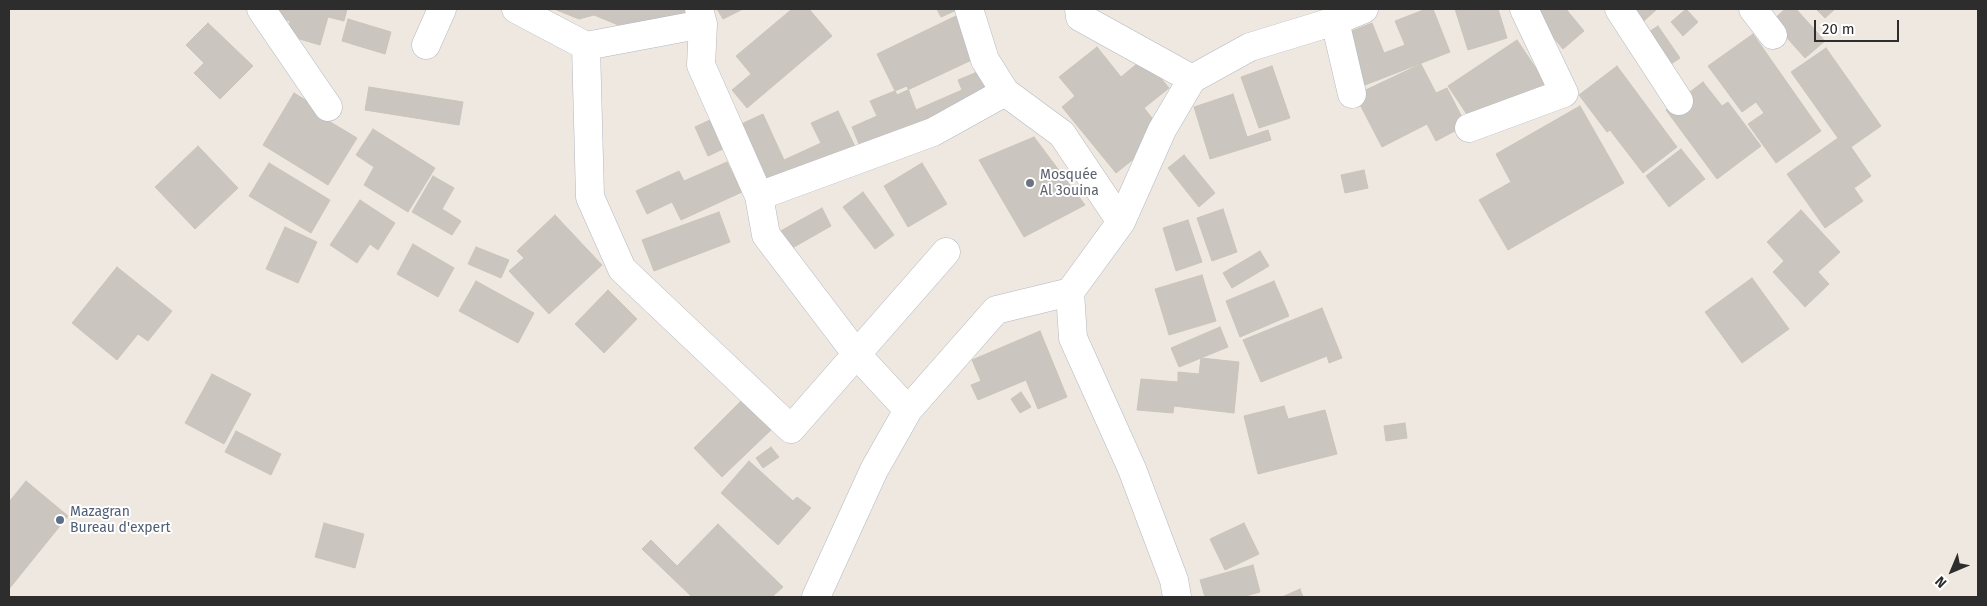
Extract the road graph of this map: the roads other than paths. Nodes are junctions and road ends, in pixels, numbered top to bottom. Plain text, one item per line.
1 (261, 9) edge
2 (442, 9) edge
3 (516, 9) edge
4 (968, 9) edge
5 (1079, 9) edge
6 (1364, 9) edge
7 (1524, 9) edge
8 (1620, 9) edge
9 (1753, 9) edge
10 (701, 16) edge
11 (1335, 21) junction
12 (1773, 35) dead end
13 (426, 45) dead end
14 (586, 46) junction
15 (1192, 79) junction
16 (1005, 92) junction
17 (1352, 94) dead end
18 (1679, 101) dead end
19 (328, 107) dead end
20 (1469, 128) dead end
21 (759, 196) junction
22 (1121, 222) junction
23 (946, 252) dead end
24 (1070, 292) junction
25 (858, 356) junction
26 (908, 410) junction
27 (816, 597) edge
28 (1177, 597) edge

1 - 19 street
2 - 13 street
3 - 14 street
4 - 16 street
5 - 15 street
6 - 11 street
7 - 20 street
8 - 18 street
9 - 12 street
10 - 14 street
10 - 21 street
11 - 15 street
11 - 17 street
14 - 25 street
15 - 22 street
16 - 21 street
16 - 22 street
21 - 25 street
22 - 24 street
23 - 25 street
24 - 26 street
24 - 28 street
25 - 26 street
26 - 27 street

